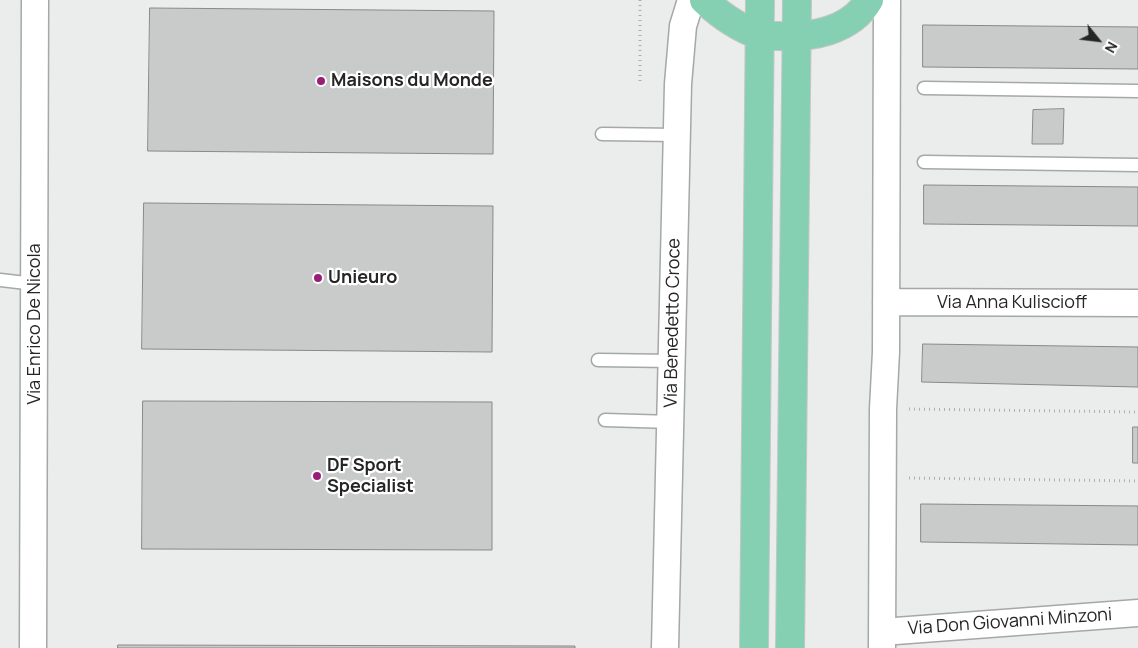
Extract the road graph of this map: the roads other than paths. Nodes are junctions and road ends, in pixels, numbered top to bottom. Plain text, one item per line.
1 (36, 0) edge
2 (691, 0) edge
3 (704, 0) edge
4 (760, 0) edge
5 (797, 0) edge
6 (869, 0) edge
7 (887, 0) edge
8 (759, 35) junction
9 (797, 38) junction
10 (924, 88) dead end
11 (1138, 91) edge
12 (602, 134) dead end
13 (677, 134) junction
14 (924, 162) dead end
15 (1138, 165) edge
16 (0, 280) edge
17 (35, 284) junction
18 (886, 302) junction
19 (1138, 303) edge
20 (598, 360) dead end
21 (673, 361) junction
22 (605, 420) dead end
23 (671, 422) junction
24 (1138, 613) edge
25 (882, 640) edge
26 (33, 648) edge
27 (665, 648) edge
28 (754, 648) edge
29 (790, 648) edge

1 - 17 street, Via Enrico De Nicola
2 - 13 street, Via Benedetto Croce
3 - 8 main road
4 - 8 main road
5 - 9 main road
6 - 9 main road
7 - 18 street
8 - 9 main road
8 - 28 main road
9 - 29 main road
10 - 11 lane
12 - 13 lane
13 - 21 street, Via Benedetto Croce
14 - 15 lane
16 - 17 lane
17 - 26 street, Via Enrico De Nicola
18 - 19 street, Via Anna Kuliscioff
18 - 25 street
20 - 21 lane
21 - 23 street, Via Benedetto Croce
22 - 23 lane
23 - 27 street, Via Benedetto Croce
24 - 25 street, Via Don Giovanni Minzoni

